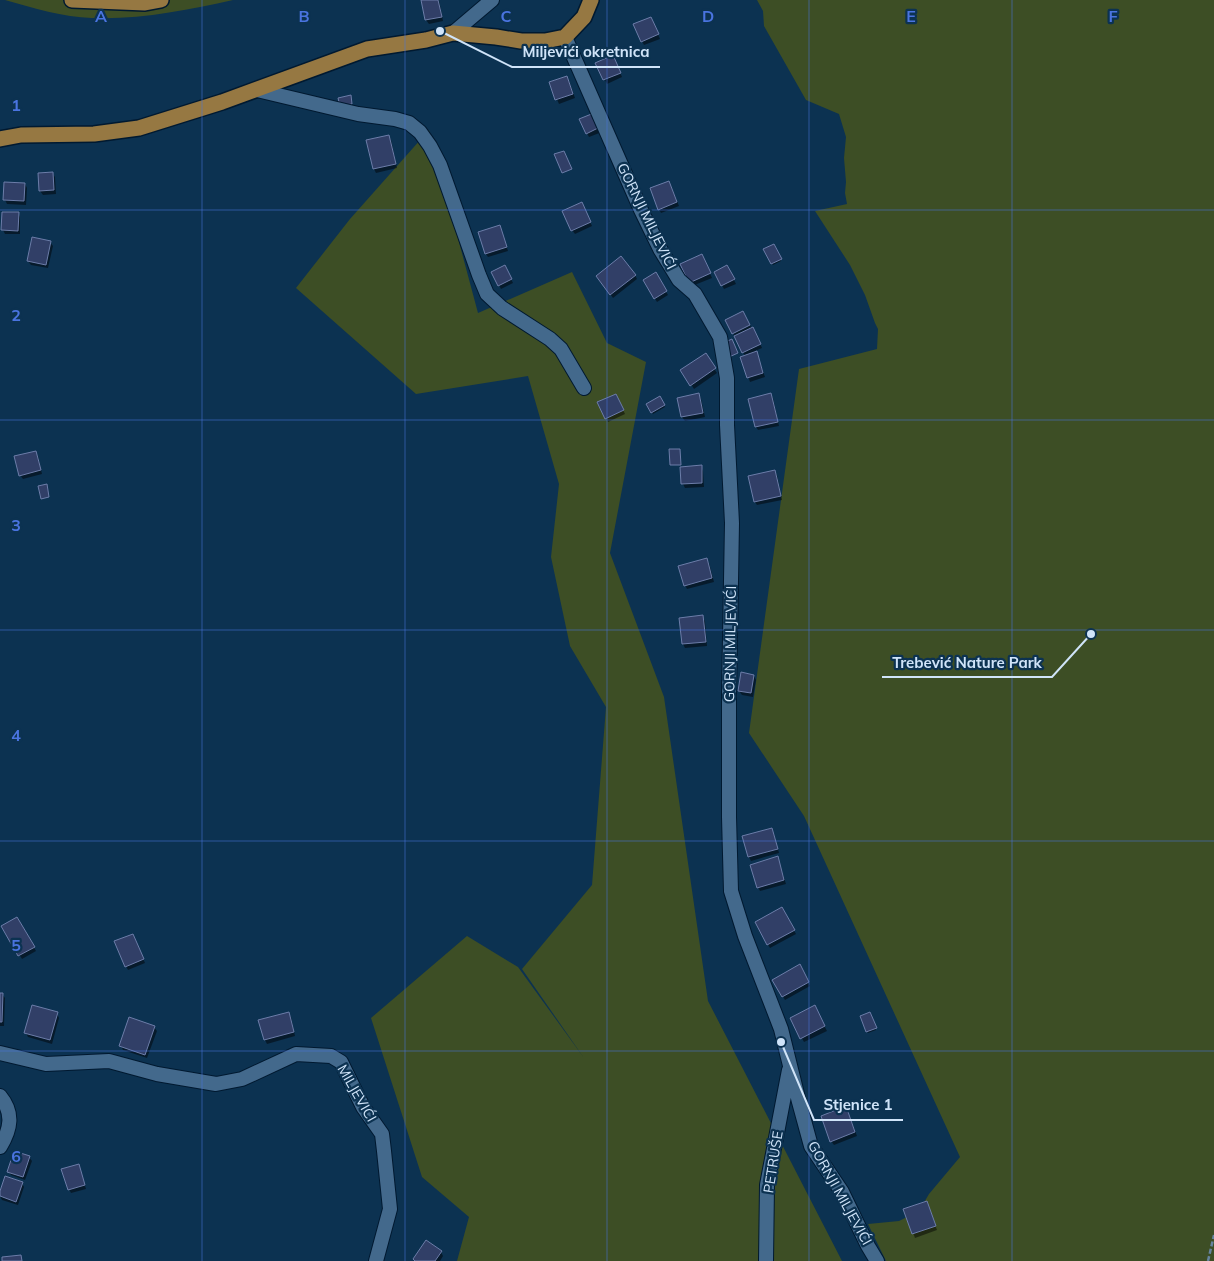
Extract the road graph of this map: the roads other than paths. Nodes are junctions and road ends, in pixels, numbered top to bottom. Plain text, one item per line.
1 (72, 0) edge
2 (161, 0) edge
3 (492, 0) edge
4 (591, 0) edge
5 (453, 33) junction
6 (565, 37) junction
7 (257, 90) junction
8 (0, 140) edge
9 (584, 388) dead end
10 (0, 1053) edge
11 (790, 1064) junction
12 (0, 1096) edge
13 (0, 1147) edge
14 (376, 1261) edge
15 (766, 1261) edge
16 (877, 1261) edge

1 - 2 main road
3 - 5 street
4 - 6 main road
5 - 6 main road
5 - 7 main road
6 - 11 street, GORNJI MILJEVIĆI
7 - 8 main road
7 - 9 street
10 - 14 street, MILJEVIĆI
11 - 15 street, PETRUŠE
11 - 16 street, GORNJI MILJEVIĆI
12 - 13 street

